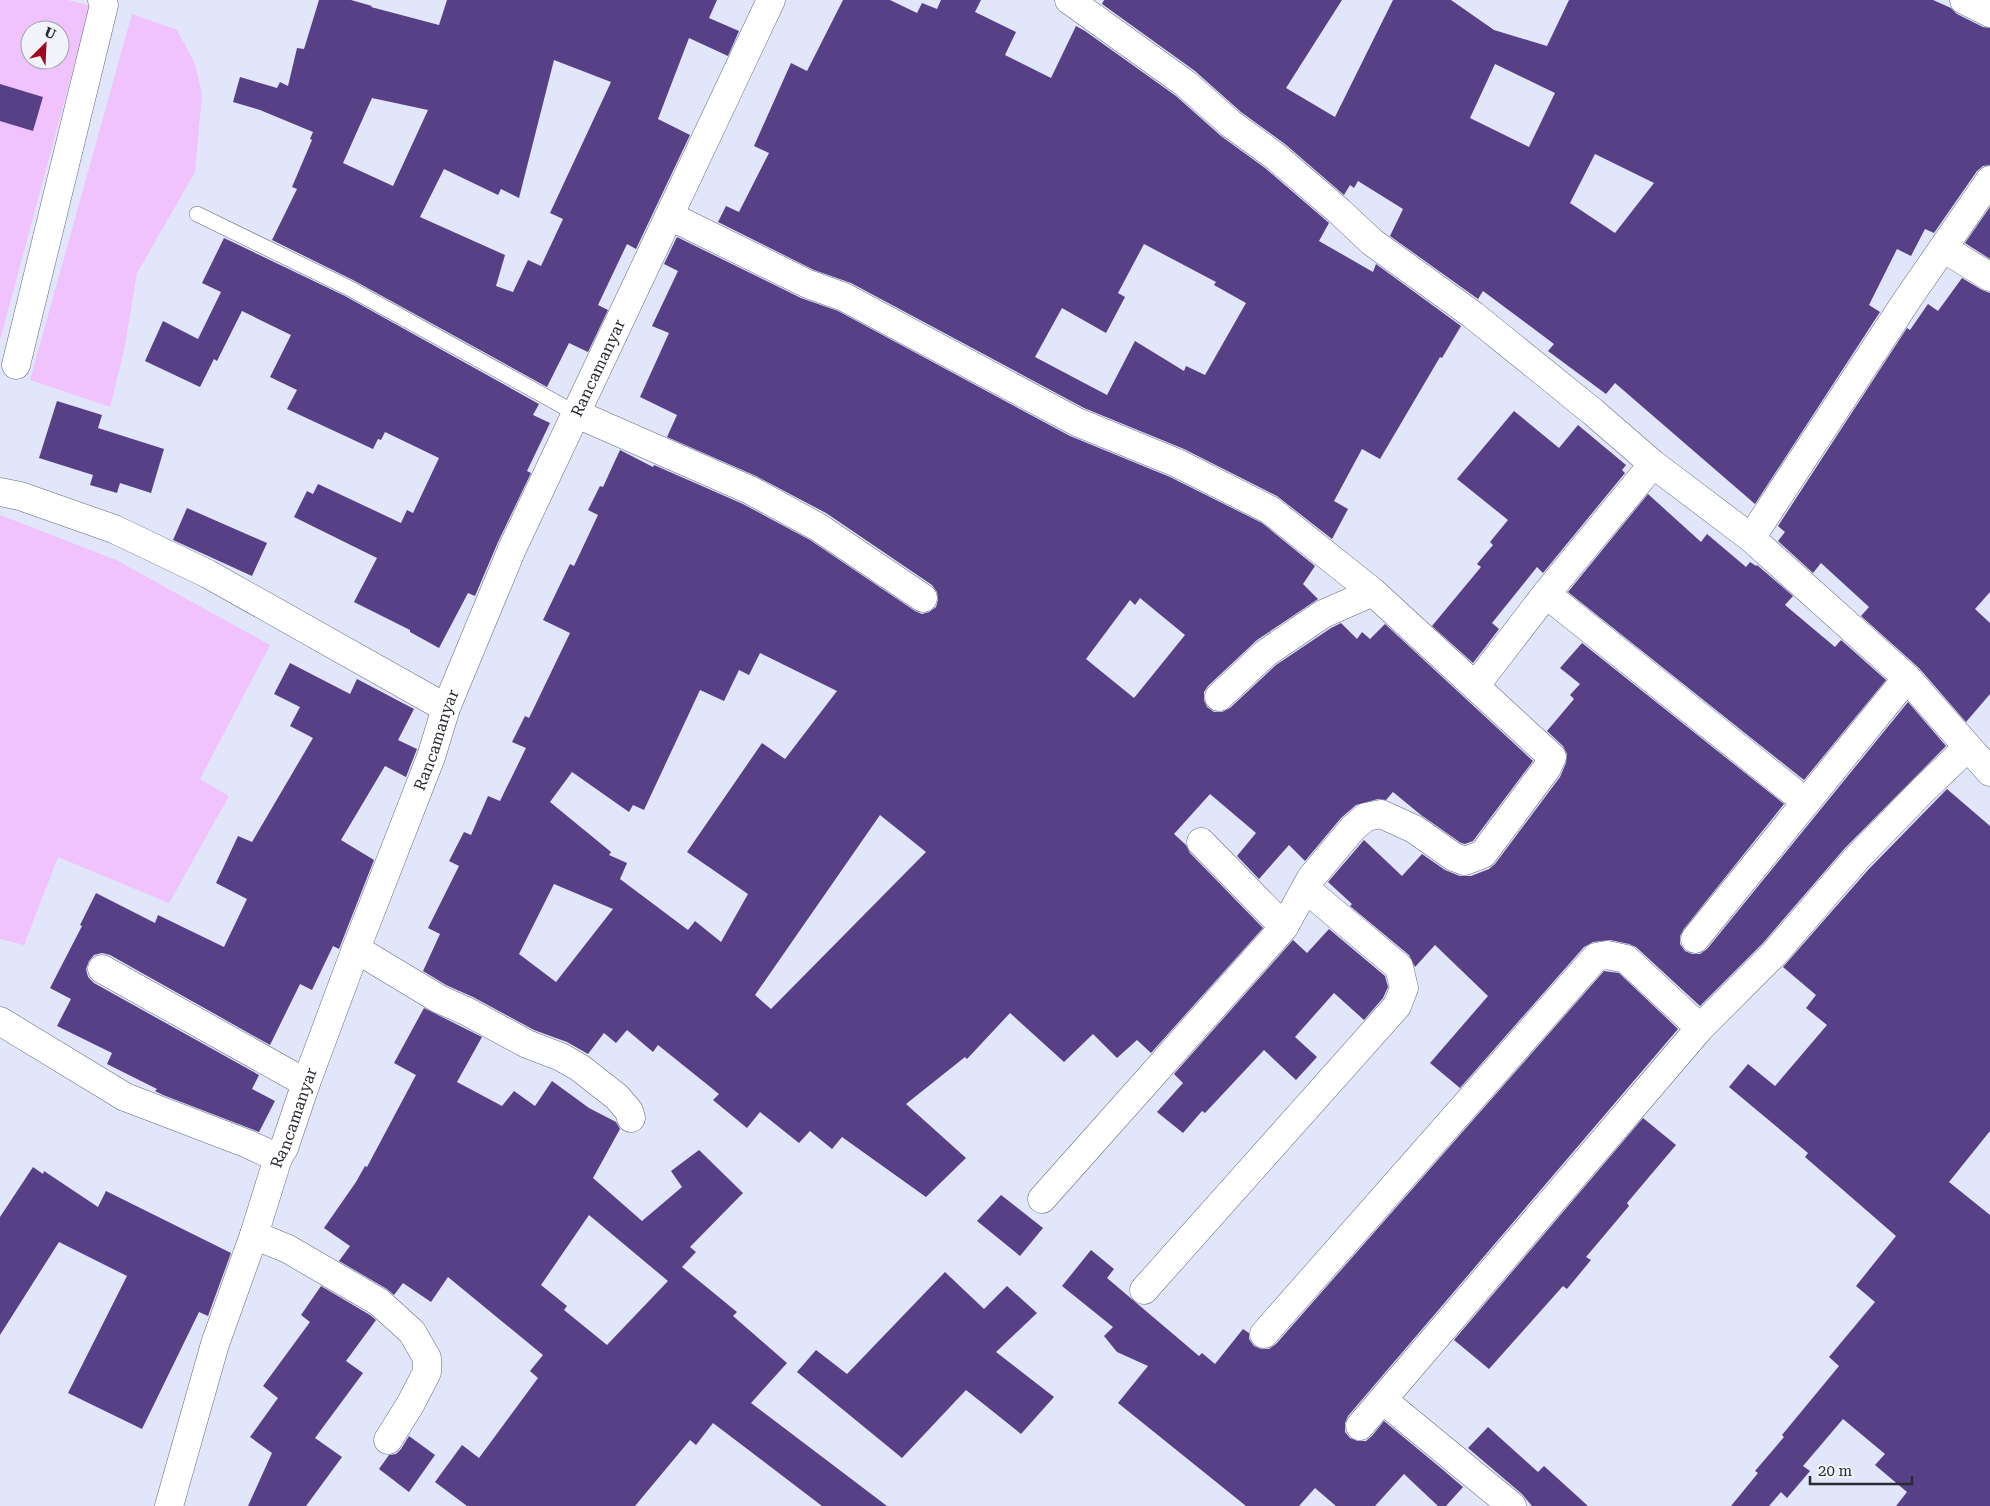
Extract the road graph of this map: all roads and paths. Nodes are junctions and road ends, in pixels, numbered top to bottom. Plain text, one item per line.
1 (102, 0) edge
2 (771, 0) edge
3 (1069, 0) edge
4 (1964, 0) edge
5 (1990, 13) edge
6 (1990, 180) edge
7 (197, 214) dead end
8 (670, 216) junction
9 (1942, 248) junction
10 (1990, 277) edge
11 (16, 365) dead end
12 (577, 414) junction
13 (1653, 464) junction
14 (0, 492) edge
15 (1750, 538) junction
16 (1373, 592) junction
17 (1546, 594) junction
18 (923, 598) dead end
19 (1907, 678) junction
20 (1476, 685) junction
21 (1219, 697) dead end
22 (446, 708) junction
23 (1968, 748) junction
24 (1990, 772) edge
25 (1806, 802) junction
26 (1201, 842) dead end
27 (1306, 889) junction
28 (1284, 927) junction
29 (1695, 939) dead end
30 (356, 949) junction
31 (102, 969) dead end
32 (0, 1022) edge
33 (1700, 1028) junction
34 (306, 1083) junction
35 (631, 1118) dead end
36 (278, 1158) junction
37 (1042, 1199) dead end
38 (254, 1235) junction
39 (1144, 1290) dead end
40 (1264, 1334) dead end
41 (1394, 1409) dead end
42 (1360, 1426) dead end
43 (388, 1440) dead end
44 (169, 1506) edge
45 (1512, 1506) edge

1 - 11 street
2 - 8 street, Rancamanyar
3 - 13 street
4 - 5 street
6 - 9 street
7 - 12 lane
8 - 12 street, Rancamanyar
8 - 16 street
9 - 10 street
9 - 15 street
12 - 18 street
12 - 22 street, Rancamanyar
13 - 15 street
13 - 17 street
14 - 22 street
15 - 19 street
16 - 20 street
16 - 21 street
17 - 20 street
17 - 25 street
19 - 23 street
19 - 25 street
20 - 27 street
22 - 30 street, Rancamanyar
23 - 24 street
23 - 33 street
25 - 29 street
26 - 28 street
27 - 28 street
27 - 39 street
28 - 37 street
30 - 34 street, Rancamanyar
30 - 35 street
31 - 34 street
32 - 36 street
33 - 40 street
33 - 42 street
34 - 36 street, Rancamanyar
36 - 38 street, Rancamanyar
38 - 43 street
38 - 44 street, Rancamanyar
41 - 45 street

